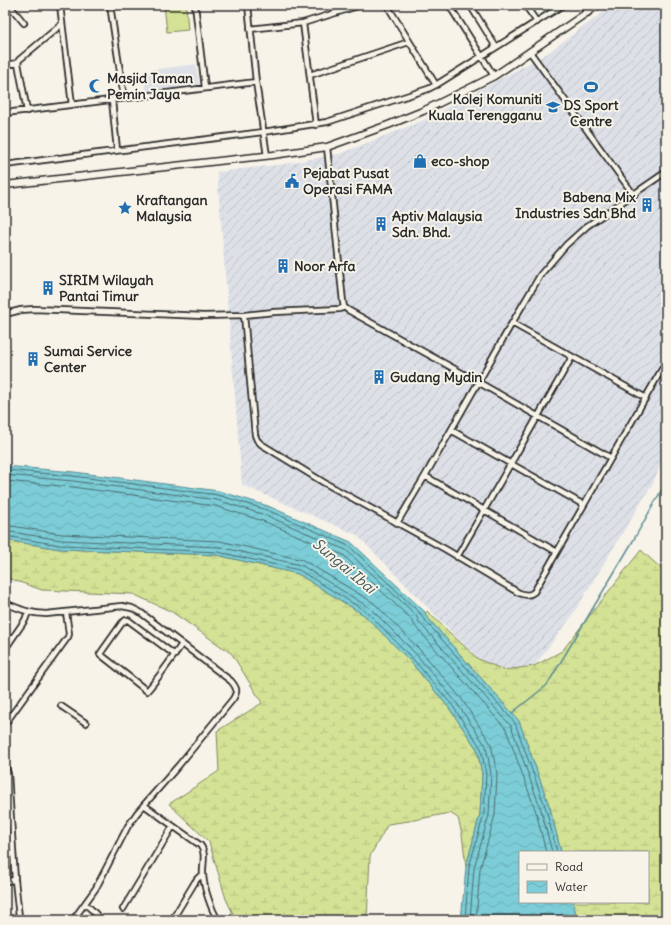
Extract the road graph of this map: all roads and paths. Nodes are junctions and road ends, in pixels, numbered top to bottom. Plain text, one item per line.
1 (9, 5) edge
2 (60, 5) edge
3 (110, 5) edge
4 (195, 5) edge
5 (248, 5) edge
6 (361, 5) edge
7 (387, 5) edge
8 (449, 5) edge
9 (470, 5) edge
10 (525, 5) edge
11 (563, 5) edge
12 (582, 5) edge
13 (598, 5) edge
14 (588, 13) junction
15 (537, 22) junction
16 (24, 23) dead end
17 (303, 23) junction
18 (62, 24) junction
19 (250, 29) junction
20 (409, 42) junction
21 (496, 47) junction
22 (530, 52) junction
23 (481, 57) junction
24 (18, 63) junction
25 (5, 65) edge
26 (310, 75) junction
27 (494, 76) junction
28 (256, 82) junction
29 (436, 85) junction
30 (205, 88) junction
31 (124, 98) junction
32 (112, 100) junction
33 (72, 105) junction
34 (27, 111) junction
35 (5, 113) edge
36 (316, 124) junction
37 (263, 132) junction
38 (327, 147) junction
39 (117, 150) junction
40 (267, 156) junction
41 (5, 165) edge
42 (666, 172) edge
43 (5, 185) edge
44 (634, 195) junction
45 (344, 307) junction
46 (5, 314) edge
47 (244, 315) junction
48 (512, 323) junction
49 (572, 357) junction
50 (666, 362) edge
51 (478, 382) junction
52 (646, 398) junction
53 (538, 416) junction
54 (451, 430) junction
55 (611, 458) junction
56 (511, 464) junction
57 (426, 476) junction
58 (584, 505) junction
59 (484, 510) junction
60 (397, 523) junction
61 (557, 552) junction
62 (457, 557) junction
63 (5, 603) edge
64 (28, 612) junction
65 (66, 612) junction
66 (182, 644) junction
67 (5, 649) edge
68 (175, 655) junction
69 (61, 706) dead end
70 (86, 723) dead end
71 (5, 724) edge
72 (5, 765) edge
73 (7, 804) edge
74 (144, 805) junction
75 (173, 826) junction
76 (203, 875) junction
77 (15, 880) junction
78 (5, 881) edge
79 (85, 904) junction
80 (123, 910) dead end
81 (18, 920) edge
82 (74, 920) edge
83 (101, 920) edge
84 (172, 920) edge
85 (218, 920) edge

1 - 16 street
2 - 18 street
3 - 31 street
4 - 30 street
5 - 19 street
6 - 17 street
7 - 20 street
8 - 23 street
9 - 21 street
10 - 15 street
11 - 15 street
12 - 14 street
13 - 14 street
14 - 22 street
15 - 21 street
17 - 19 street
17 - 26 street
18 - 24 street
18 - 33 street
19 - 28 street
20 - 26 street
20 - 29 street
21 - 23 street
22 - 27 street
22 - 44 street
23 - 27 street
23 - 29 street
24 - 25 street
24 - 34 street
26 - 36 street
27 - 38 street
28 - 30 street
28 - 37 street
29 - 36 street
30 - 31 street
31 - 32 street
32 - 33 street
32 - 39 street
33 - 34 street
34 - 35 street
36 - 37 street
37 - 39 street
37 - 40 street
38 - 40 street
38 - 45 street
39 - 41 street
40 - 43 street
42 - 44 street
44 - 48 street
45 - 47 street
45 - 51 street
46 - 47 street
47 - 60 street
48 - 49 street
48 - 51 street
49 - 52 street
49 - 53 street
50 - 52 street
51 - 53 street
51 - 54 street
52 - 55 street
53 - 55 street
53 - 56 street
54 - 56 street
54 - 57 street
55 - 58 street
56 - 58 street
56 - 59 street
57 - 59 street
57 - 60 street
58 - 61 street
59 - 61 street
59 - 62 street
60 - 62 street
61 - 62 street
63 - 64 street
64 - 65 street
64 - 67 street
65 - 66 street
65 - 71 street
66 - 68 street
66 - 74 street
68 - 68 street
69 - 70 street
72 - 73 street
73 - 77 street
74 - 75 street
74 - 79 street
75 - 76 street
75 - 80 street
76 - 84 street
76 - 85 street
77 - 78 street
77 - 81 street
79 - 82 street
79 - 83 street

